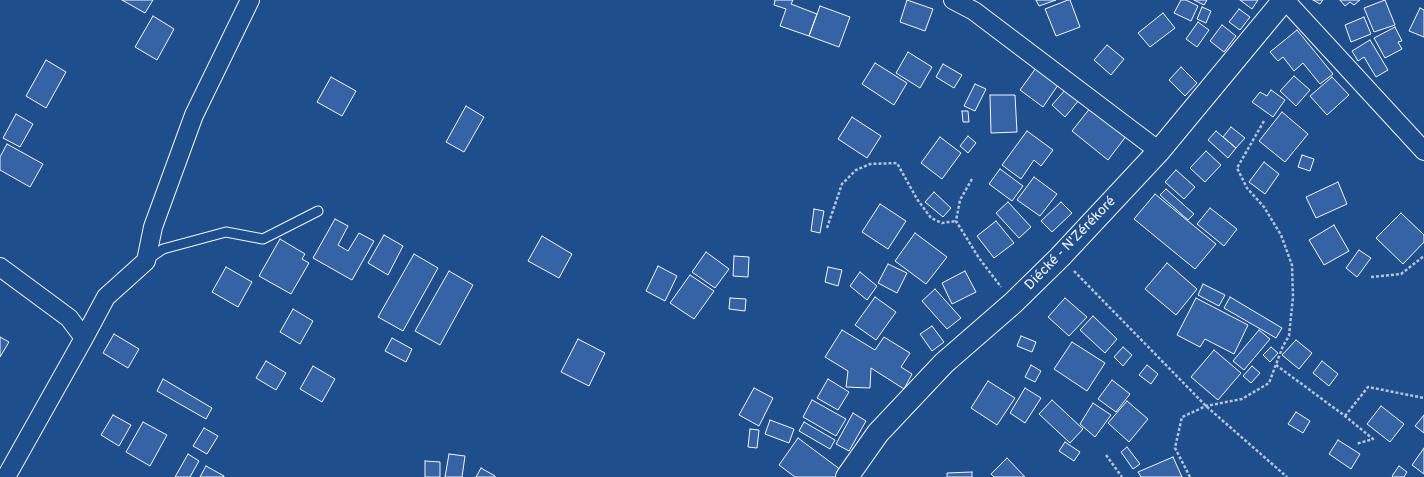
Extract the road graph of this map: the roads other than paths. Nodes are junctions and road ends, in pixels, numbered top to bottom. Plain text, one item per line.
1 (250, 0) edge
2 (953, 0) edge
3 (1285, 0) edge
4 (1159, 151) junction
5 (1424, 151) edge
6 (318, 211) dead end
7 (146, 261) junction
8 (0, 267) edge
9 (84, 338) junction
10 (6, 477) edge
11 (846, 477) edge

1 - 7 street
2 - 4 street
3 - 4 highway, Diécké - N'Zérékoré
3 - 5 street
4 - 11 highway, Diécké - N'Zérékoré
6 - 7 lane
7 - 9 street
8 - 9 street
9 - 10 street

